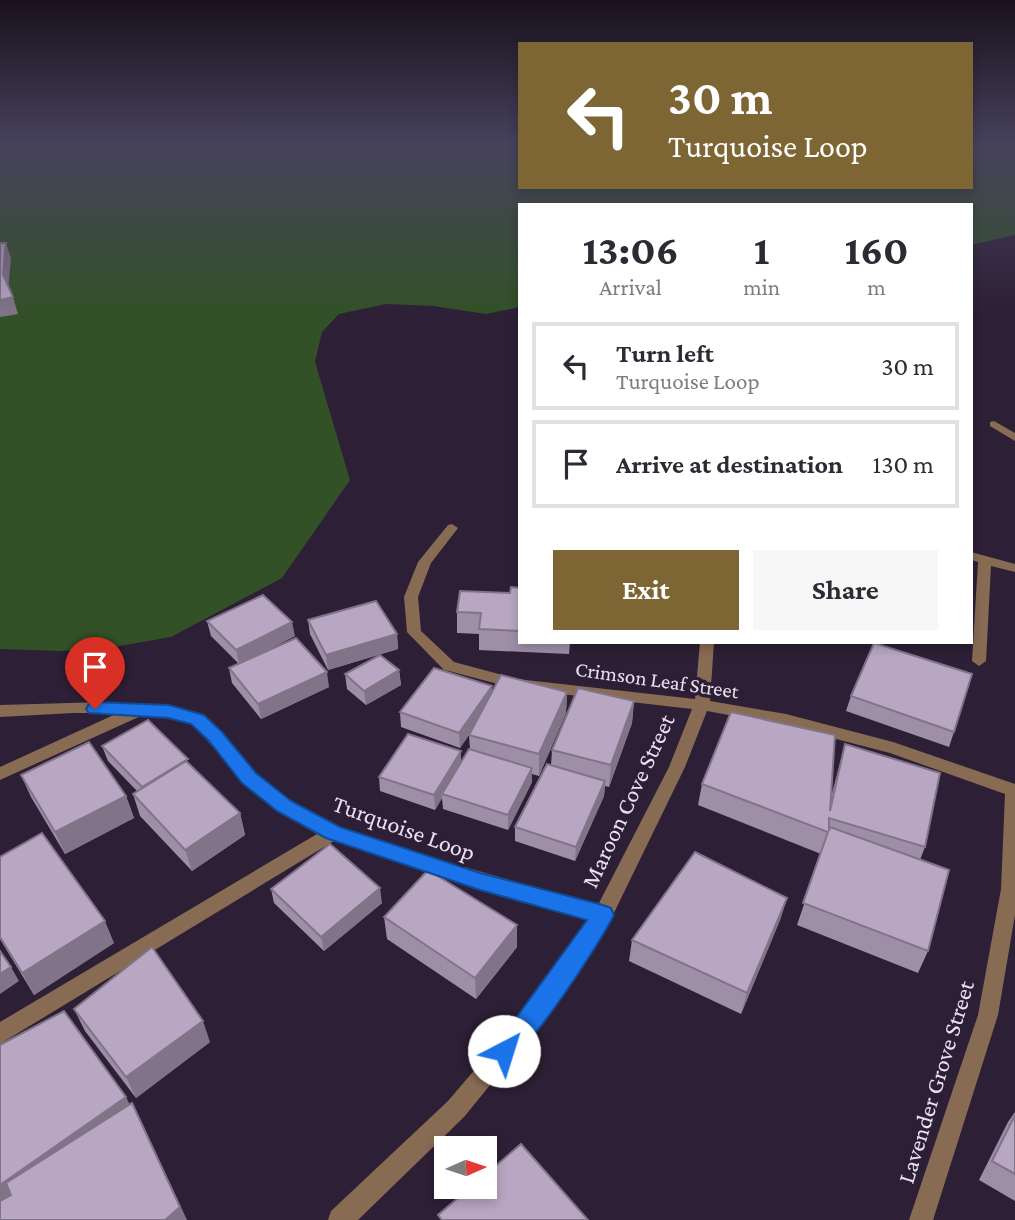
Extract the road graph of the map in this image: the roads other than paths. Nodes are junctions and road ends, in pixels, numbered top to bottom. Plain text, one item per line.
1 (994, 424) dead end
2 (1015, 438) edge
3 (452, 527) dead end
4 (978, 558) edge
5 (1015, 568) edge
6 (708, 644) edge
7 (979, 661) dead end
8 (702, 705) junction
9 (141, 709) junction
10 (0, 711) edge
11 (0, 774) edge
12 (1014, 791) edge
13 (333, 833) junction
14 (603, 915) junction
15 (0, 1034) edge
16 (340, 1220) edge
17 (921, 1220) edge

1 - 2 street
3 - 8 street, Crimson Leaf Street
4 - 5 street
4 - 7 street
6 - 8 street, Maroon Cove Street
8 - 12 street, Crimson Leaf Street
8 - 14 street, Maroon Cove Street
9 - 10 street, Turquoise Loop
9 - 11 street
9 - 13 street, Turquoise Loop
12 - 17 street, Lavender Grove Street
13 - 14 street, Turquoise Loop
13 - 15 street
14 - 16 street, Maroon Cove Street

